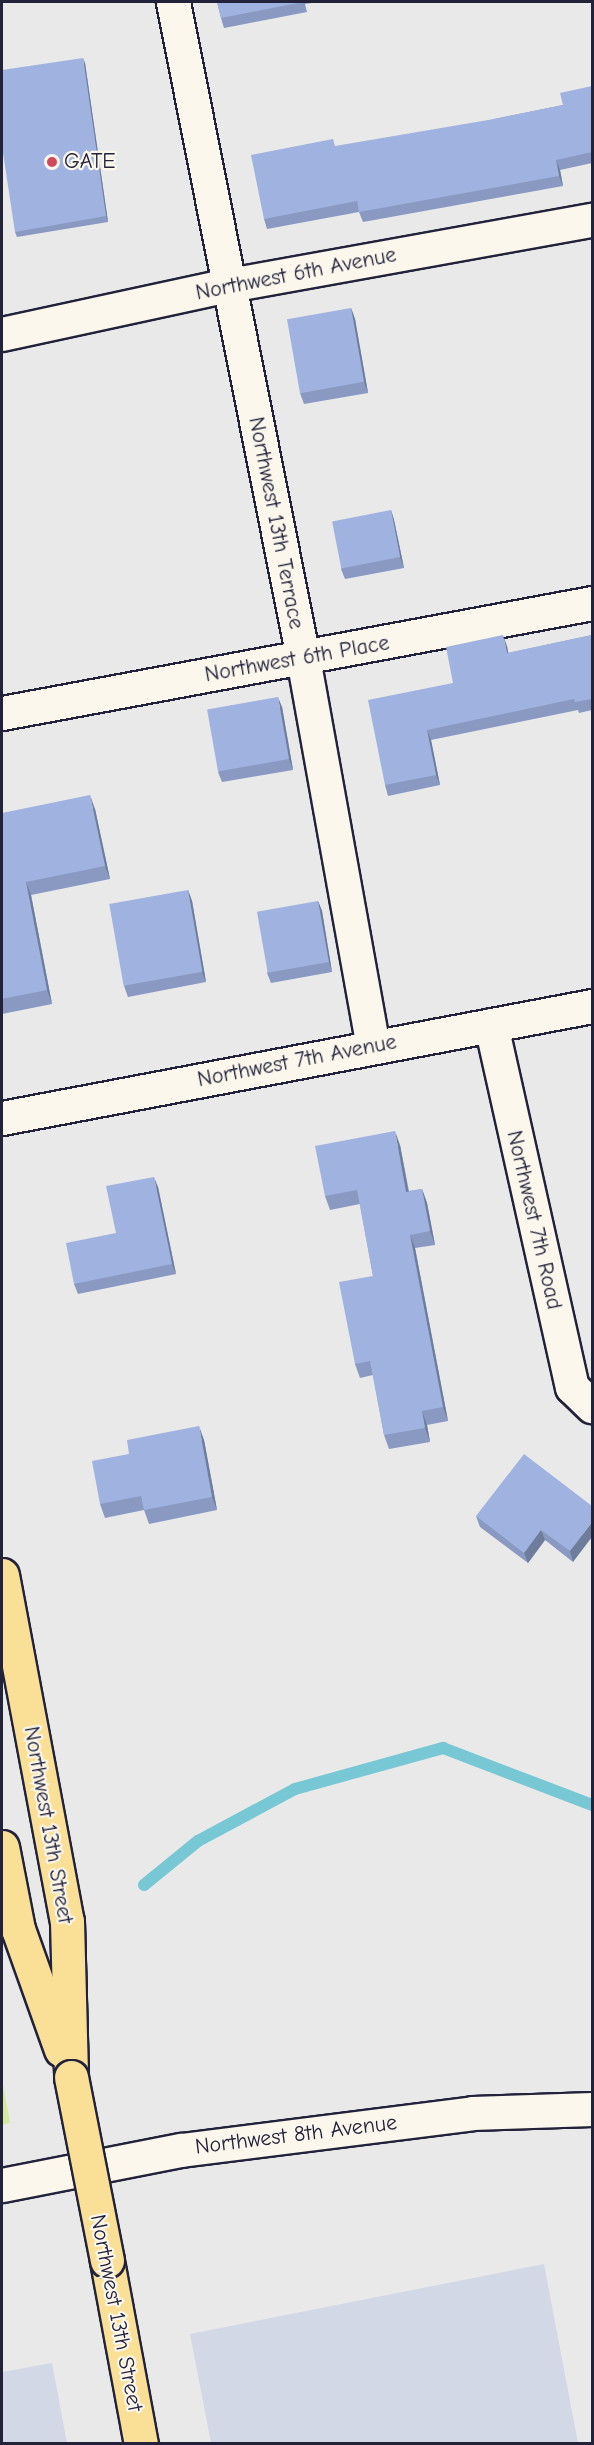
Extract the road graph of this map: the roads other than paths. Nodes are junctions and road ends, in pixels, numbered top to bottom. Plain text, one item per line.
1 (173, 2) edge
2 (592, 220) edge
3 (229, 285) junction
4 (2, 334) edge
5 (592, 603) edge
6 (303, 658) junction
7 (2, 712) edge
8 (592, 1006) edge
9 (491, 1025) junction
10 (373, 1046) junction
11 (2, 1118) edge
12 (592, 1406) edge
13 (2, 1575) edge
14 (2, 1846) edge
15 (71, 2077) junction
16 (592, 2109) edge
17 (2, 2185) edge
18 (141, 2444) edge

1 - 3 street, Northwest 13th Terrace
2 - 3 street, Northwest 6th Avenue
3 - 4 street, Northwest 6th Avenue
3 - 6 street, Northwest 13th Terrace
5 - 6 street, Northwest 6th Place
6 - 7 street, Northwest 6th Place
6 - 10 street, Northwest 13th Terrace
8 - 9 street, Northwest 7th Avenue
9 - 10 street, Northwest 7th Avenue
9 - 12 street, Northwest 7th Road
10 - 11 street, Northwest 7th Avenue
13 - 15 main road, Northwest 13th Street
14 - 15 main road, Northwest 13th Street
15 - 18 main road, Northwest 13th Street, bridge
16 - 17 street, Northwest 8th Avenue

